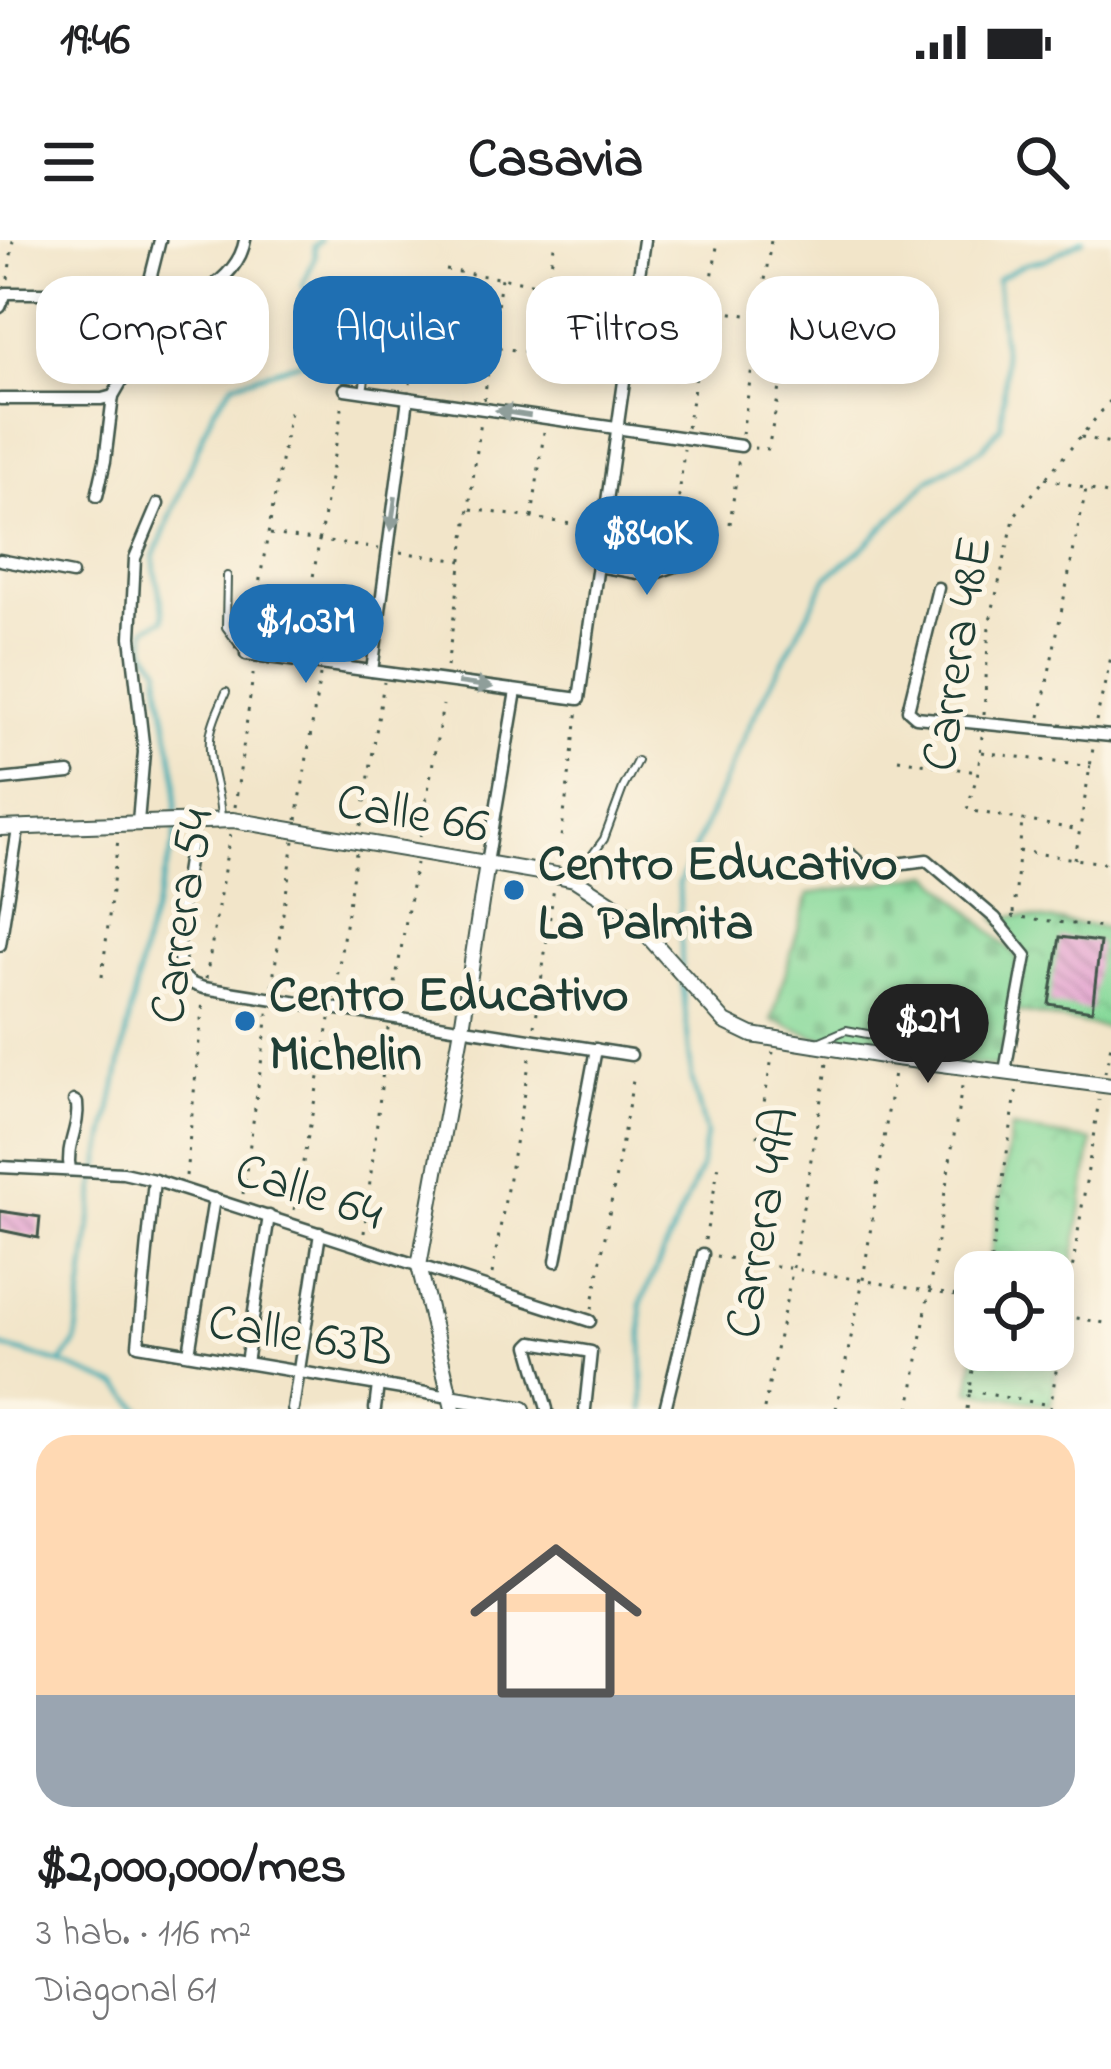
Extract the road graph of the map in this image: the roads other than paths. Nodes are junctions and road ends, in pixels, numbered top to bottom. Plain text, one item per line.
1 (160, 240) edge
2 (245, 240) edge
3 (644, 240) edge
4 (149, 276) edge
5 (224, 276) edge
6 (639, 276) edge
7 (36, 293) edge
8 (0, 307) edge
9 (120, 384) edge
10 (364, 384) edge
11 (624, 384) edge
12 (345, 388) road end
13 (363, 391) junction
14 (113, 396) junction
15 (408, 398) junction
16 (0, 399) edge
17 (618, 428) junction
18 (741, 446) road end
19 (97, 496) dead end
20 (158, 504) dead end
21 (0, 560) edge
22 (690, 562) dead end
23 (598, 566) junction
24 (72, 574) dead end
25 (227, 576) dead end
26 (938, 589) dead end
27 (251, 654) joint
28 (378, 672) junction
29 (516, 691) junction
30 (226, 692) dead end
31 (1111, 736) edge
32 (637, 761) dead end
33 (69, 773) dead end
34 (0, 779) edge
35 (227, 821) junction
36 (139, 822) junction
37 (193, 822) junction
38 (0, 829) edge
39 (18, 829) junction
40 (851, 855) dead end
41 (487, 863) junction
42 (574, 879) junction
43 (0, 945) edge
44 (462, 1028) junction
45 (813, 1044) junction
46 (596, 1049) junction
47 (631, 1055) dead end
48 (903, 1058) junction
49 (1012, 1072) junction
50 (1106, 1086) edge
51 (74, 1101) dead end
52 (0, 1167) edge
53 (70, 1170) junction
54 (154, 1180) junction
55 (214, 1199) junction
56 (269, 1216) junction
57 (320, 1233) junction
58 (703, 1254) road end
59 (556, 1261) dead end
60 (419, 1266) junction
61 (590, 1321) road end
62 (189, 1353) junction
63 (245, 1363) junction
64 (299, 1372) junction
65 (378, 1385) junction
66 (452, 1403) edge
67 (293, 1409) edge
68 (375, 1409) edge
69 (523, 1409) edge
70 (547, 1409) edge
71 (585, 1409) edge
72 (664, 1409) edge

1 - 4 street
2 - 5 street
3 - 6 street
7 - 8 street
9 - 14 street
10 - 13 lane
11 - 17 street
12 - 13 street
13 - 15 street
14 - 16 street
14 - 19 street
17 -> 15 street
15 -> 28 street
17 - 18 street
17 - 23 street
20 - 36 street
21 - 24 street
22 - 23 street
23 - 29 street
25 - 27 lane
26 - 31 street
27 - 28 street
28 -> 29 street
29 - 41 street
30 - 35 lane
32 - 42 lane
33 - 34 street
35 - 37 street, Calle 66
35 - 41 street, Calle 66
36 - 37 street, Calle 66
36 - 39 street, Calle 66
37 - 44 street
38 - 39 street, Calle 66
39 - 43 street
40 - 49 street
41 - 42 street, Calle 66
41 - 44 street
42 - 45 street, Calle 66
44 - 46 street
44 - 60 street
45 - 48 street
45 - 48 lane
46 - 47 street
46 - 59 street
48 - 49 street
49 - 50 street
51 - 53 street
52 - 53 street, Calle 64
53 - 54 street, Calle 64
54 - 55 street, Calle 64
54 - 62 street, Calle 63B
55 - 56 street, Calle 64
55 - 62 street
56 - 57 street, Calle 64
56 - 63 street
57 - 60 street, Calle 64
57 - 64 street
58 - 72 street
60 - 61 street, Calle 64
60 - 66 street
62 - 63 street, Calle 63B
63 - 64 street, Calle 63B
64 - 65 street, Calle 63B
64 - 67 street
65 - 66 street, Calle 63B
65 - 68 street
66 - 69 street, Calle 63B
70 - 71 street

